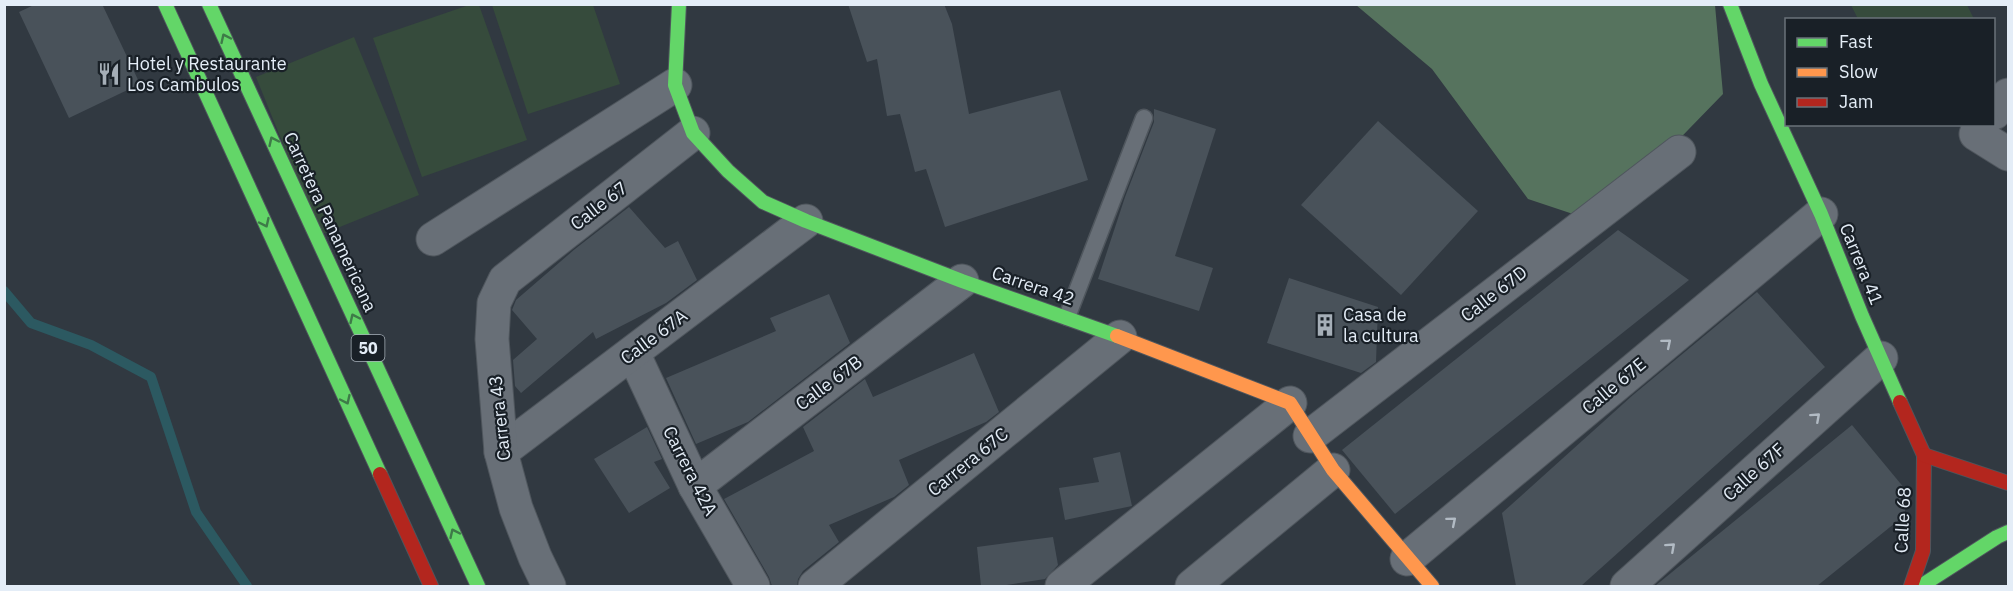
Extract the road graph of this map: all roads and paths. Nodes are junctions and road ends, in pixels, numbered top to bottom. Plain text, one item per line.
1 (165, 4) edge
2 (209, 4) edge
3 (680, 4) edge
4 (1730, 4) edge
5 (675, 85) junction
6 (2008, 95) edge
7 (1995, 111) edge
8 (1144, 118) dead end
9 (1986, 126) edge
10 (693, 133) junction
11 (1679, 152) dead end
12 (2008, 154) edge
13 (1821, 214) junction
14 (806, 221) junction
15 (434, 239) dead end
16 (505, 280) joint
17 (962, 281) junction
18 (1067, 317) junction
19 (1120, 337) junction
20 (633, 353) junction
21 (1881, 358) junction
22 (1290, 403) junction
23 (1310, 436) junction
24 (501, 452) junction
25 (1924, 455) junction
26 (1333, 470) junction
27 (2008, 483) edge
28 (695, 486) junction
29 (2008, 532) edge
30 (1407, 559) junction
31 (431, 586) edge
32 (478, 586) edge
33 (549, 586) edge
34 (753, 586) edge
35 (815, 586) edge
36 (1062, 586) edge
37 (1192, 586) edge
38 (1432, 586) edge
39 (1627, 586) edge
40 (1911, 586) edge
41 (1921, 586) edge

1 -> 31 main road, 50
32 -> 2 main road, Carretera Panamericana / 50
3 - 5 main road, Carrera 42
4 - 13 main road, Carrera 41
5 - 10 main road, Carrera 42
5 - 15 street
6 - 7 street
8 - 18 lane
9 - 12 street
10 - 14 main road, Carrera 42
10 - 16 street, Calle 67
11 - 23 street, Calle 67D
13 - 21 main road, Carrera 41
30 -> 13 street, Calle 67E
14 - 17 main road, Carrera 42
14 - 20 street, Calle 67A
16 - 24 street, Carrera 43
17 - 18 main road, Carrera 42
17 - 28 street, Calle 67B
18 - 19 main road, Carrera 42
19 - 22 main road, Carrera 42
19 - 35 street, Carrera 67C
20 - 24 street, Calle 67A
20 - 28 street, Carrera 42A
21 - 25 main road, Carrera 41
39 -> 21 street, Calle 67F
22 - 23 main road
22 - 36 street
23 - 26 main road
24 - 33 street, Carrera 43
25 - 27 main road
25 - 40 main road, Calle 68
26 - 30 main road
26 - 37 street
28 - 34 street, Carrera 42A
29 - 41 main road
30 - 38 main road

